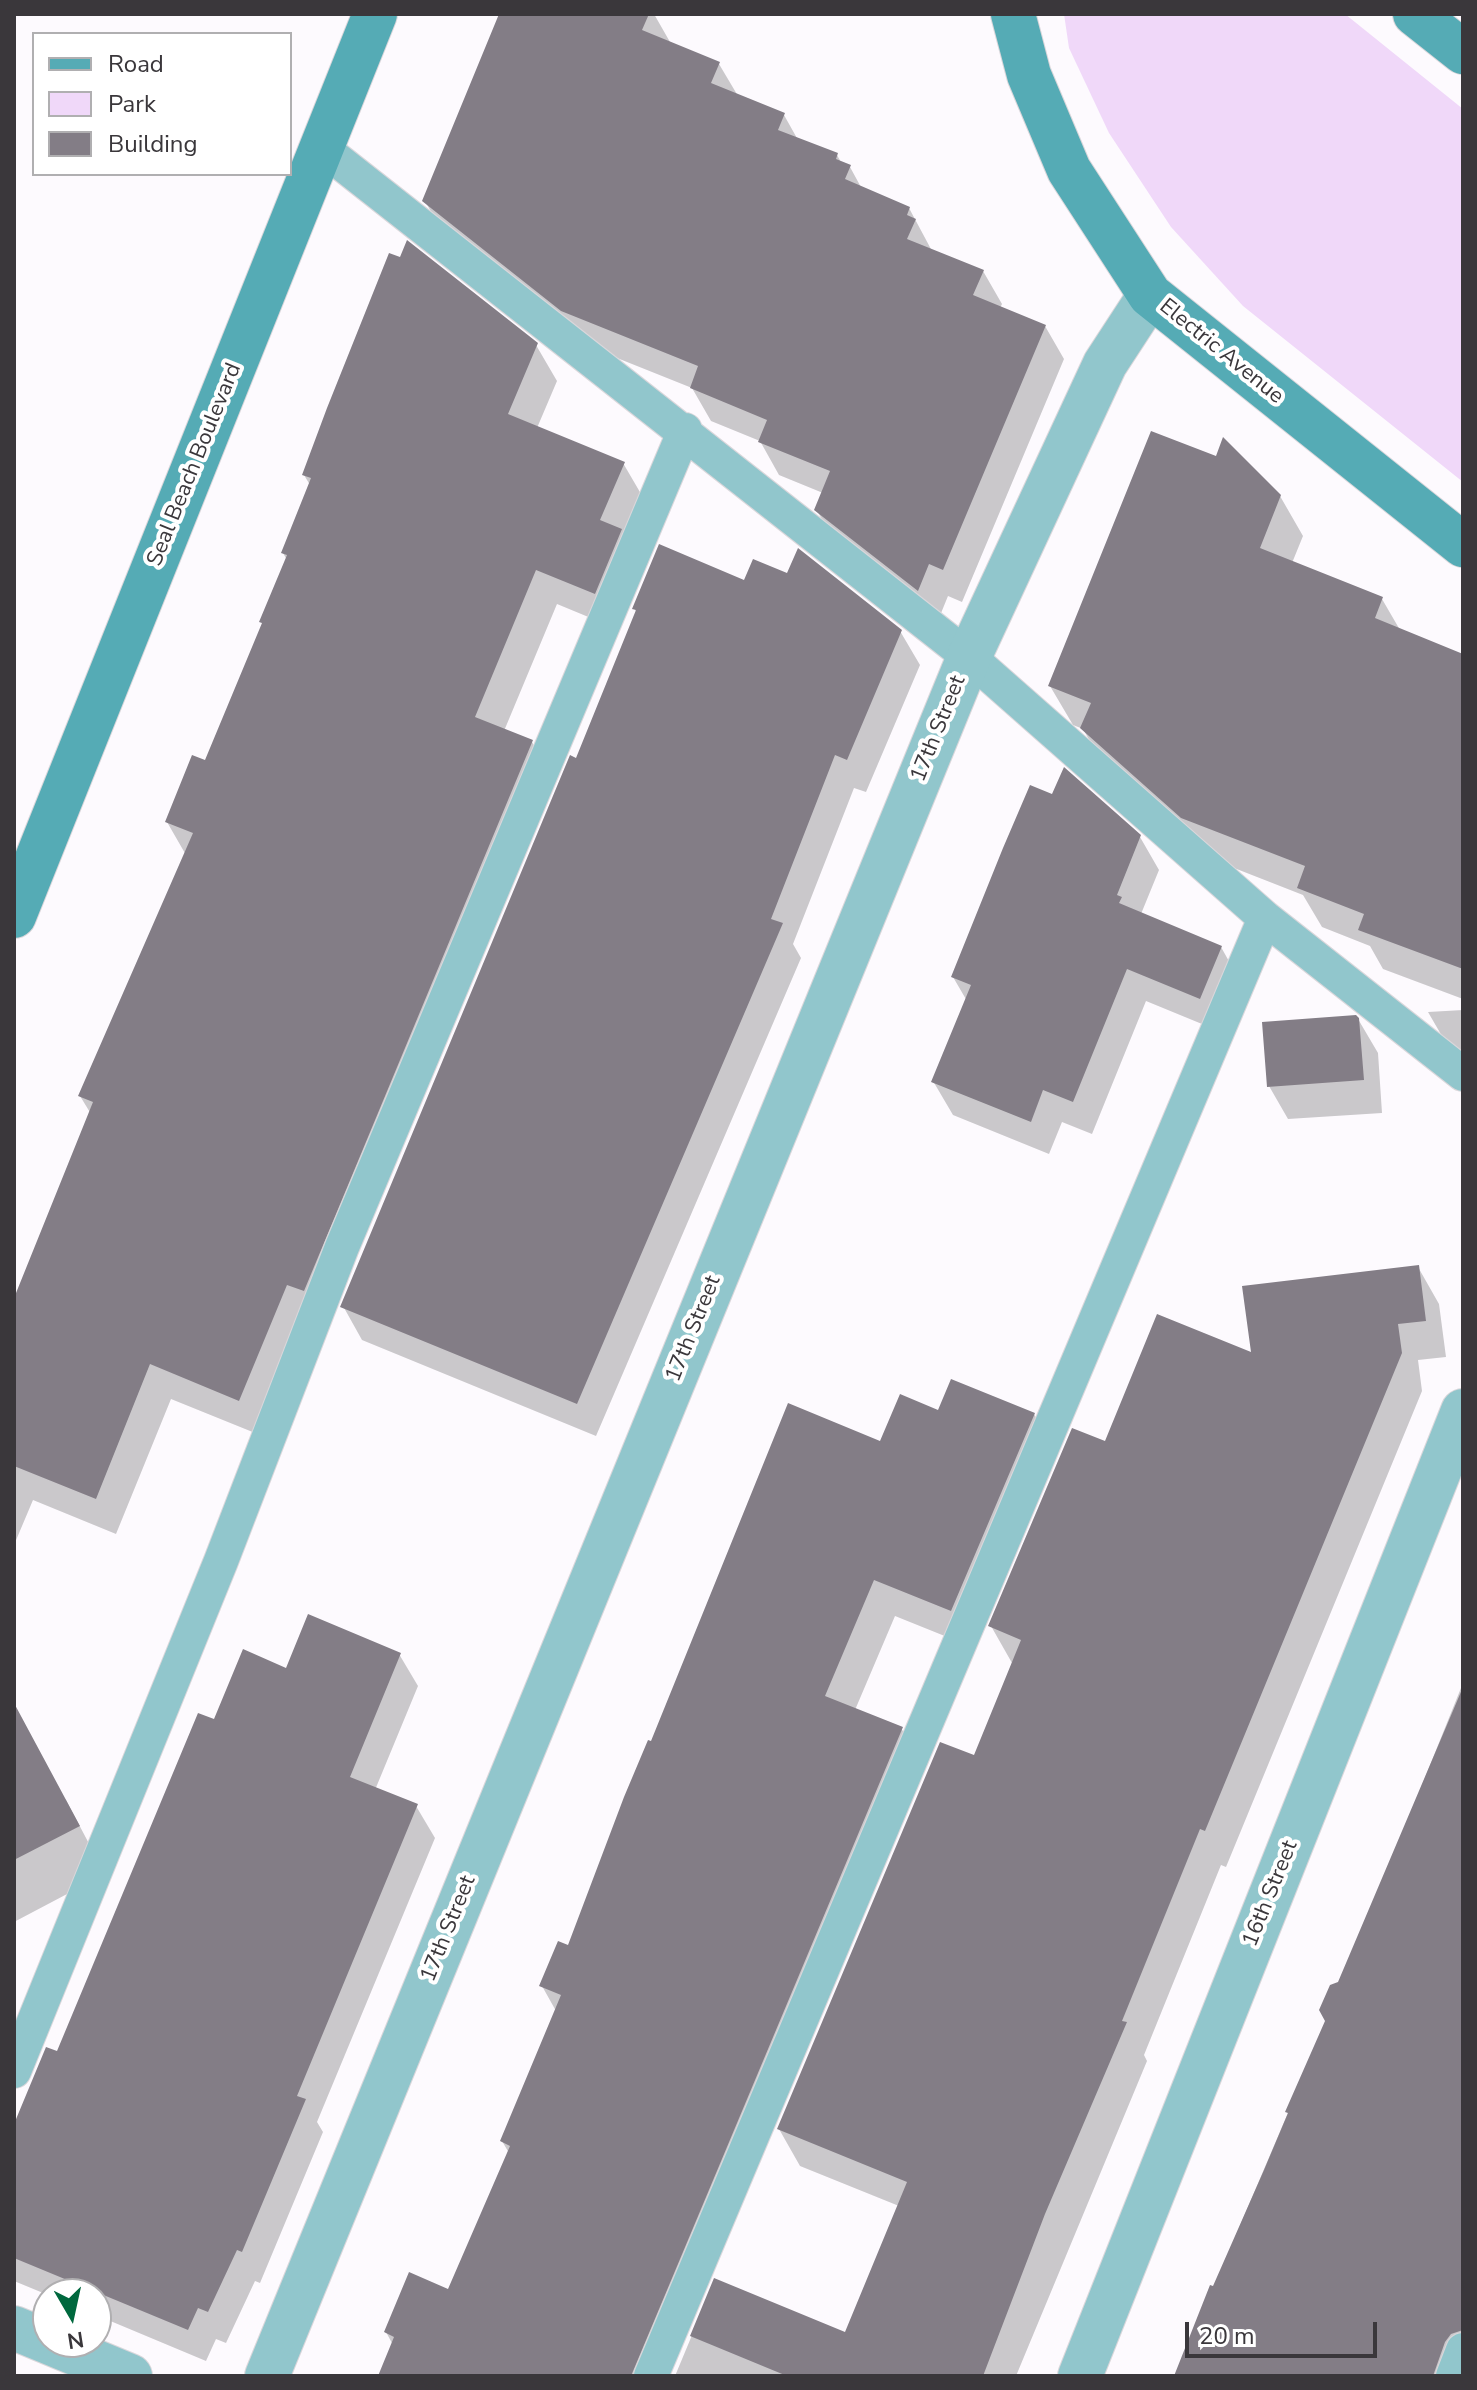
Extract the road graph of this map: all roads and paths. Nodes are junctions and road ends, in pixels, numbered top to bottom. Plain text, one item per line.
1 (375, 14) edge
2 (1013, 14) edge
3 (1415, 14) edge
4 (1463, 52) edge
5 (322, 148) junction
6 (1150, 295) junction
7 (685, 430) junction
8 (1463, 545) edge
9 (969, 657) junction
10 (14, 916) edge
11 (1265, 918) junction
12 (1463, 1074) edge
13 (1463, 1411) edge
14 (14, 2071) edge
15 (1463, 2350) edge
16 (87, 2358) edge
17 (130, 2376) edge
18 (267, 2376) edge
19 (651, 2376) edge
20 (1080, 2376) edge
21 (1453, 2376) edge

1 - 5 main road, Seal Beach Boulevard
2 - 6 main road, Electric Avenue
3 - 4 main road
5 - 7 lane
5 - 10 main road, Seal Beach Boulevard
6 - 8 main road, Electric Avenue
6 - 9 street, 17th Street
7 - 9 lane
7 - 14 lane
9 - 11 lane
9 - 18 street, 17th Street
11 - 12 lane
11 - 19 lane
13 - 20 street, 16th Street
15 - 21 lane
16 - 17 street

